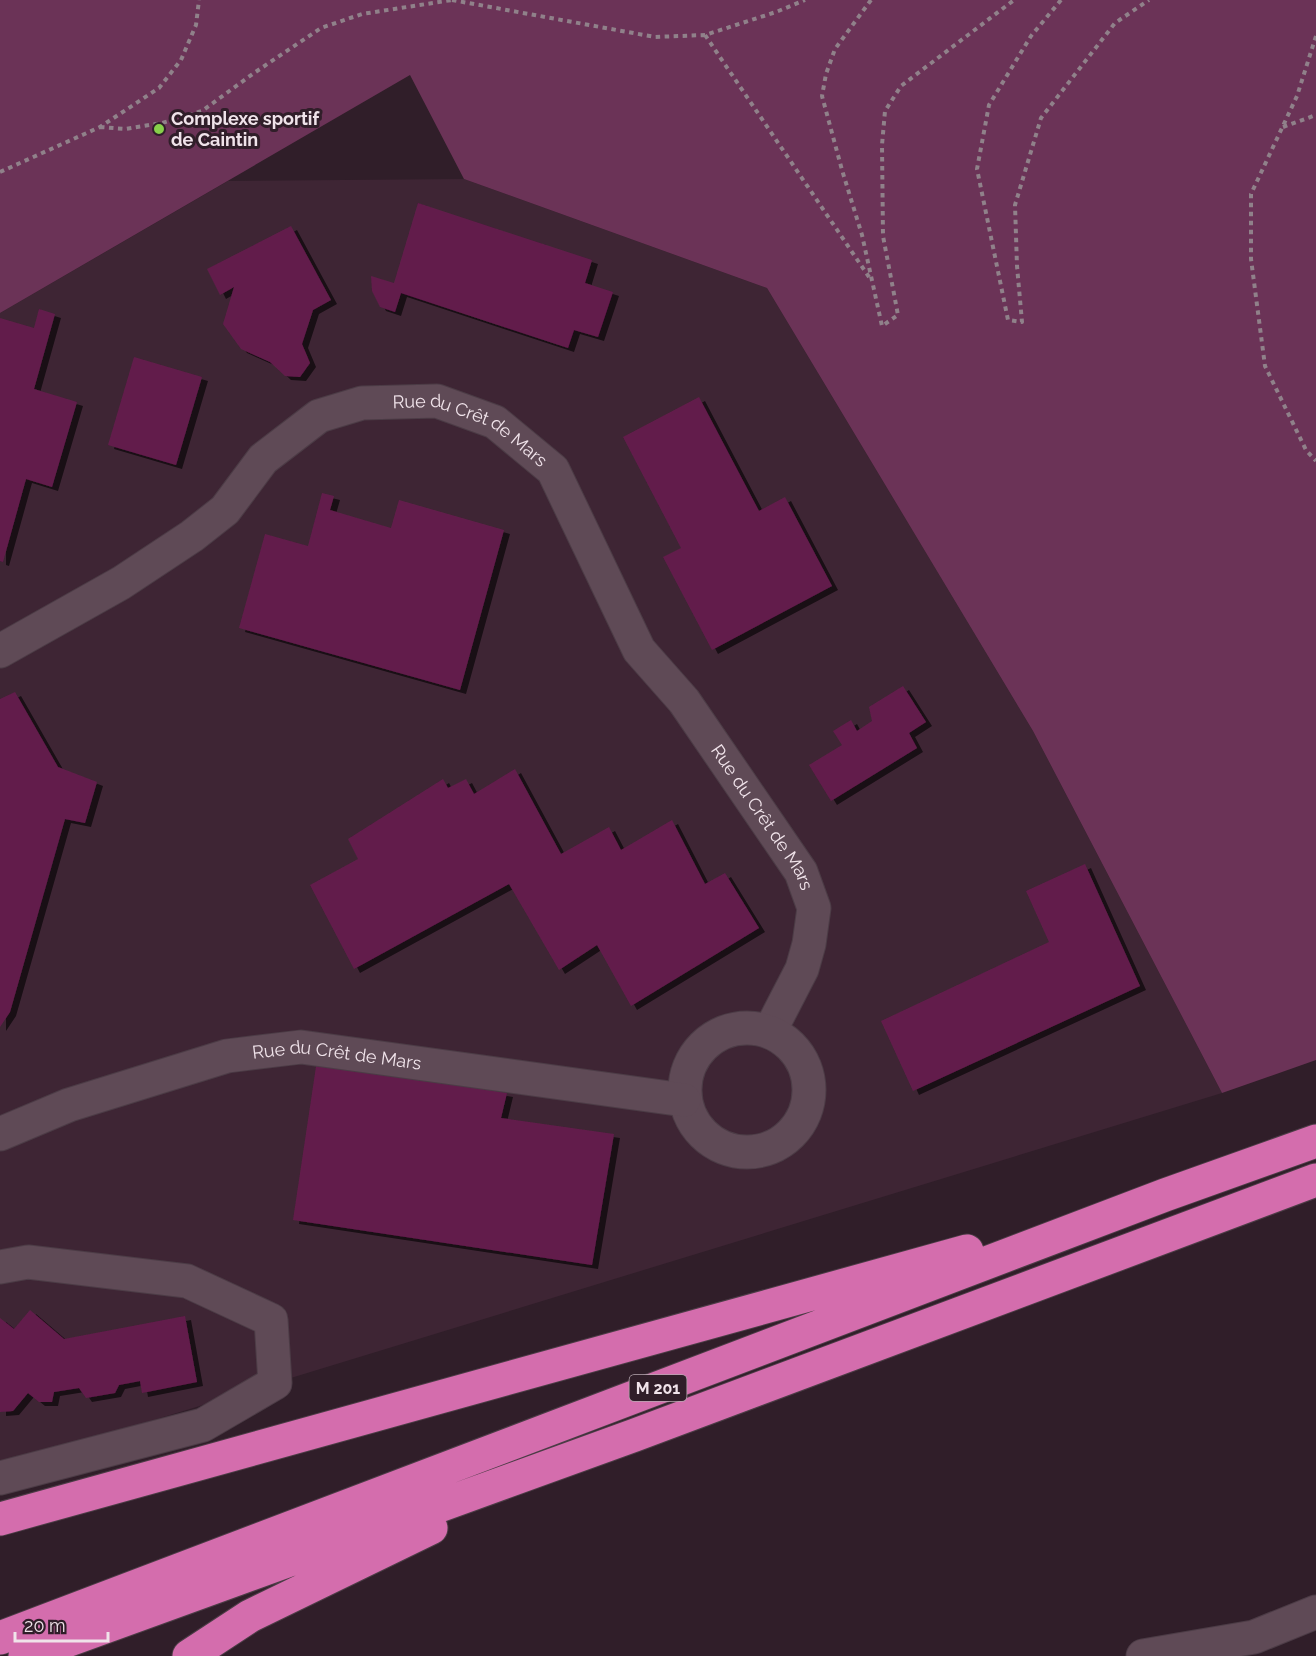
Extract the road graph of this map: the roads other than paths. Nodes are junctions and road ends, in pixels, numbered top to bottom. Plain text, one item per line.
1 (0, 651) edge
2 (770, 1031) junction
3 (684, 1100) junction
4 (0, 1134) edge
5 (1316, 1141) edge
6 (1316, 1180) edge
7 (1165, 1196) junction
8 (0, 1267) edge
9 (635, 1435) junction
10 (0, 1478) edge
11 (0, 1519) edge
12 (1316, 1612) edge
13 (0, 1638) edge
14 (1189, 1652) edge
15 (26, 1656) edge
16 (189, 1656) edge
17 (1143, 1656) edge

1 - 2 street, Rue du Crêt de Mars
2 - 3 street
2 - 3 street
3 - 4 street, Rue du Crêt de Mars
5 - 7 highway, M 201
6 - 9 highway, M 201
7 - 11 highway
7 - 13 highway, M 201
8 - 10 street
9 - 15 highway, M 201
9 - 16 highway
12 - 14 street
14 - 17 street

